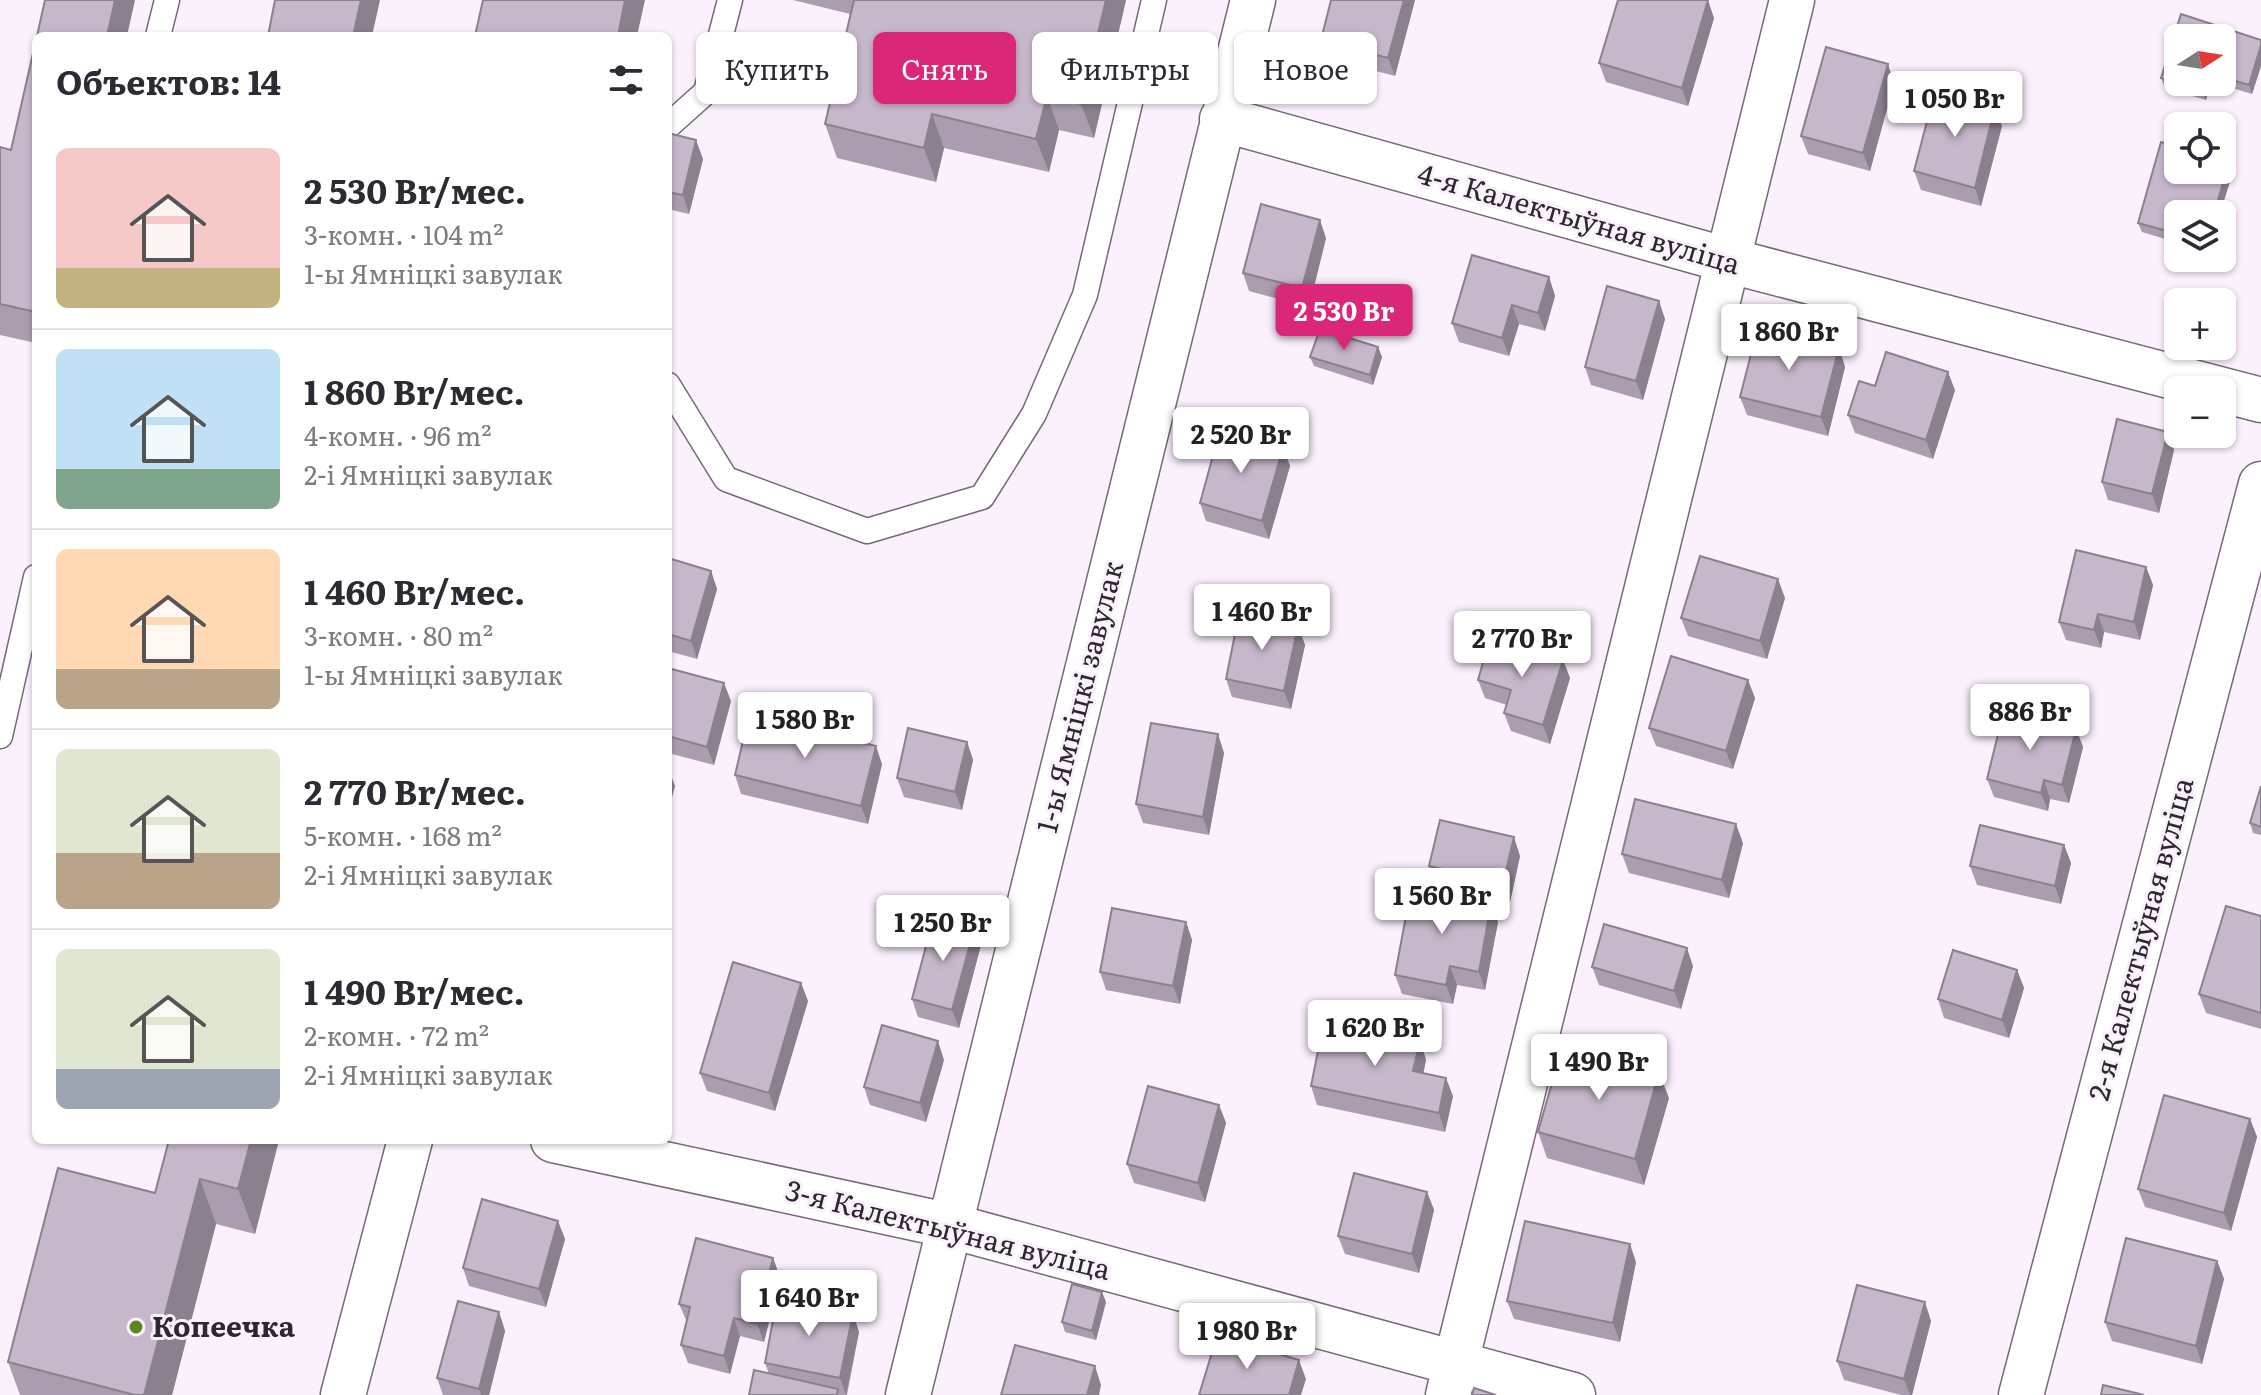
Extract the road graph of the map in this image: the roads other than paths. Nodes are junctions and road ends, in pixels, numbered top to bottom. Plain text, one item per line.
1 (167, 0) edge
2 (730, 0) edge
3 (1154, 0) edge
4 (1253, 0) edge
5 (1792, 0) edge
6 (159, 32) edge
7 (1222, 119) junction
8 (672, 122) edge
9 (1727, 260) junction
10 (672, 391) edge
11 (2261, 400) edge
12 (2261, 484) edge
13 (32, 595) edge
14 (0, 736) edge
15 (409, 1144) edge
16 (572, 1144) edge
17 (951, 1226) junction
18 (1453, 1379) edge
19 (343, 1395) edge
20 (908, 1395) edge
21 (1573, 1395) edge
22 (2021, 1395) edge

1 - 6 lane
2 - 8 lane
3 - 10 lane
4 - 7 street, 1-ы Ямніцкі завулак
5 - 9 street
7 - 9 street, 4-я Калектыўная вуліца
7 - 17 street, 1-ы Ямніцкі завулак
9 - 11 street, 4-я Калектыўная вуліца
9 - 18 street
12 - 22 street, 2-я Калектыўная вуліца
13 - 14 lane
15 - 19 street
16 - 17 street, 3-я Калектыўная вуліца
17 - 18 street, 3-я Калектыўная вуліца
17 - 20 street, 1-ы Ямніцкі завулак
18 - 21 street, 3-я Калектыўная вуліца

